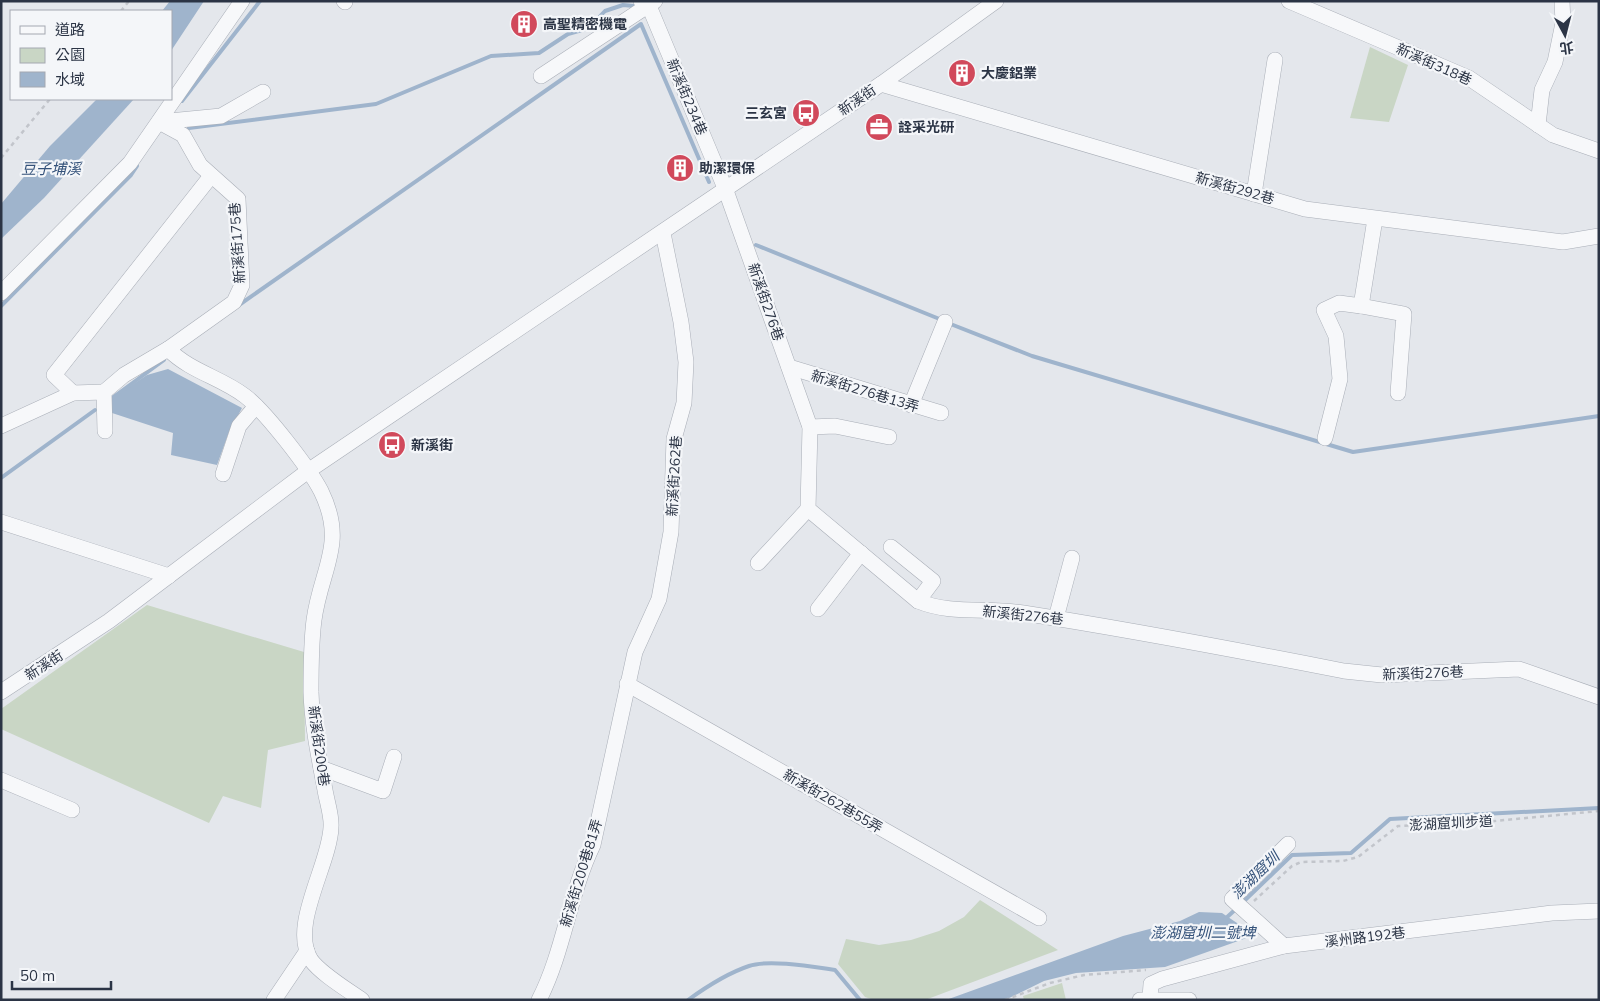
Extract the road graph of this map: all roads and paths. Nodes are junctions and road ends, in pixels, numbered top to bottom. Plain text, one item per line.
1 (242, 1) edge
2 (996, 1) edge
3 (1289, 1) edge
4 (1562, 1) edge
5 (648, 3) edge
6 (1275, 60) dead end
7 (541, 76) dead end
8 (881, 84) junction
9 (263, 92) dead end
10 (49, 100) edge
11 (159, 122) junction
12 (1538, 125) junction
13 (1599, 151) edge
14 (1, 158) edge
15 (211, 176) junction
16 (725, 188) junction
17 (1254, 194) junction
18 (1375, 219) junction
19 (663, 233) junction
20 (1599, 236) edge
21 (1, 293) edge
22 (1361, 306) junction
23 (945, 322) dead end
24 (168, 349) junction
25 (789, 367) junction
26 (104, 392) junction
27 (1398, 392) dead end
28 (73, 393) junction
29 (911, 405) junction
30 (256, 406) junction
31 (941, 414) dead end
32 (1, 426) edge
33 (810, 427) junction
34 (105, 431) dead end
35 (889, 437) dead end
36 (1324, 438) dead end
37 (308, 471) junction
38 (223, 474) dead end
39 (808, 509) junction
40 (1, 522) edge
41 (891, 546) dead end
42 (861, 553) junction
43 (1072, 558) dead end
44 (758, 563) dead end
45 (169, 576) junction
46 (918, 601) junction
47 (818, 609) dead end
48 (1056, 618) junction
49 (627, 684) junction
50 (1, 692) edge
51 (1599, 697) edge
52 (394, 757) dead end
53 (321, 768) junction
54 (1, 780) edge
55 (72, 810) dead end
56 (1599, 811) edge
57 (1288, 844) dead end
58 (1244, 910) junction
59 (1599, 912) edge
60 (1039, 918) dead end
61 (1284, 946) junction
62 (307, 951) junction
63 (1147, 970) dead end
64 (1145, 999) edge
65 (1172, 999) edge
66 (274, 1000) edge
67 (362, 1000) edge
68 (539, 1000) edge
69 (1005, 1000) edge
70 (1188, 1000) edge

1 - 11 street
2 - 8 street, 新溪街
3 - 12 street, 新溪街318巷
4 - 12 street
5 - 7 street
5 - 16 street, 新溪街234巷
6 - 17 street
8 - 16 street, 新溪街
8 - 17 street, 新溪街292巷
9 - 11 street
10 - 14 path
11 - 15 street, 新溪街175巷
11 - 21 street
12 - 13 street, 新溪街318巷
15 - 24 street, 新溪街175巷
15 - 28 street
16 - 19 street, 新溪街
16 - 25 street, 新溪街276巷
17 - 18 street, 新溪街292巷
18 - 20 street, 新溪街292巷
18 - 22 street
19 - 37 street, 新溪街
19 - 49 street, 新溪街262巷
22 - 27 street
22 - 36 street
23 - 29 street
24 - 26 street, 新溪街175巷
24 - 30 street
25 - 29 street, 新溪街276巷13弄
25 - 33 street, 新溪街276巷
26 - 28 street
26 - 34 street
28 - 32 street
29 - 31 street, 新溪街276巷13弄
30 - 37 street
30 - 38 street
33 - 35 street
33 - 39 street, 新溪街276巷
37 - 45 street, 新溪街
37 - 53 street, 新溪街200巷
39 - 42 street, 新溪街276巷
39 - 44 street
40 - 45 street
41 - 46 street
42 - 46 street, 新溪街276巷
42 - 47 street
43 - 48 street
45 - 50 street, 新溪街
46 - 48 street, 新溪街276巷
48 - 51 street, 新溪街276巷
49 - 60 street, 新溪街262巷55弄
49 - 68 street, 新溪街200巷81弄
52 - 53 street
53 - 62 street, 新溪街200巷
54 - 55 street
56 - 58 path, 澎湖窟圳步道
57 - 58 street
58 - 61 street
59 - 61 street, 溪州路192巷
61 - 64 street, 溪州路192巷
62 - 66 street
62 - 67 street
63 - 69 path
64 - 65 street
65 - 70 street

